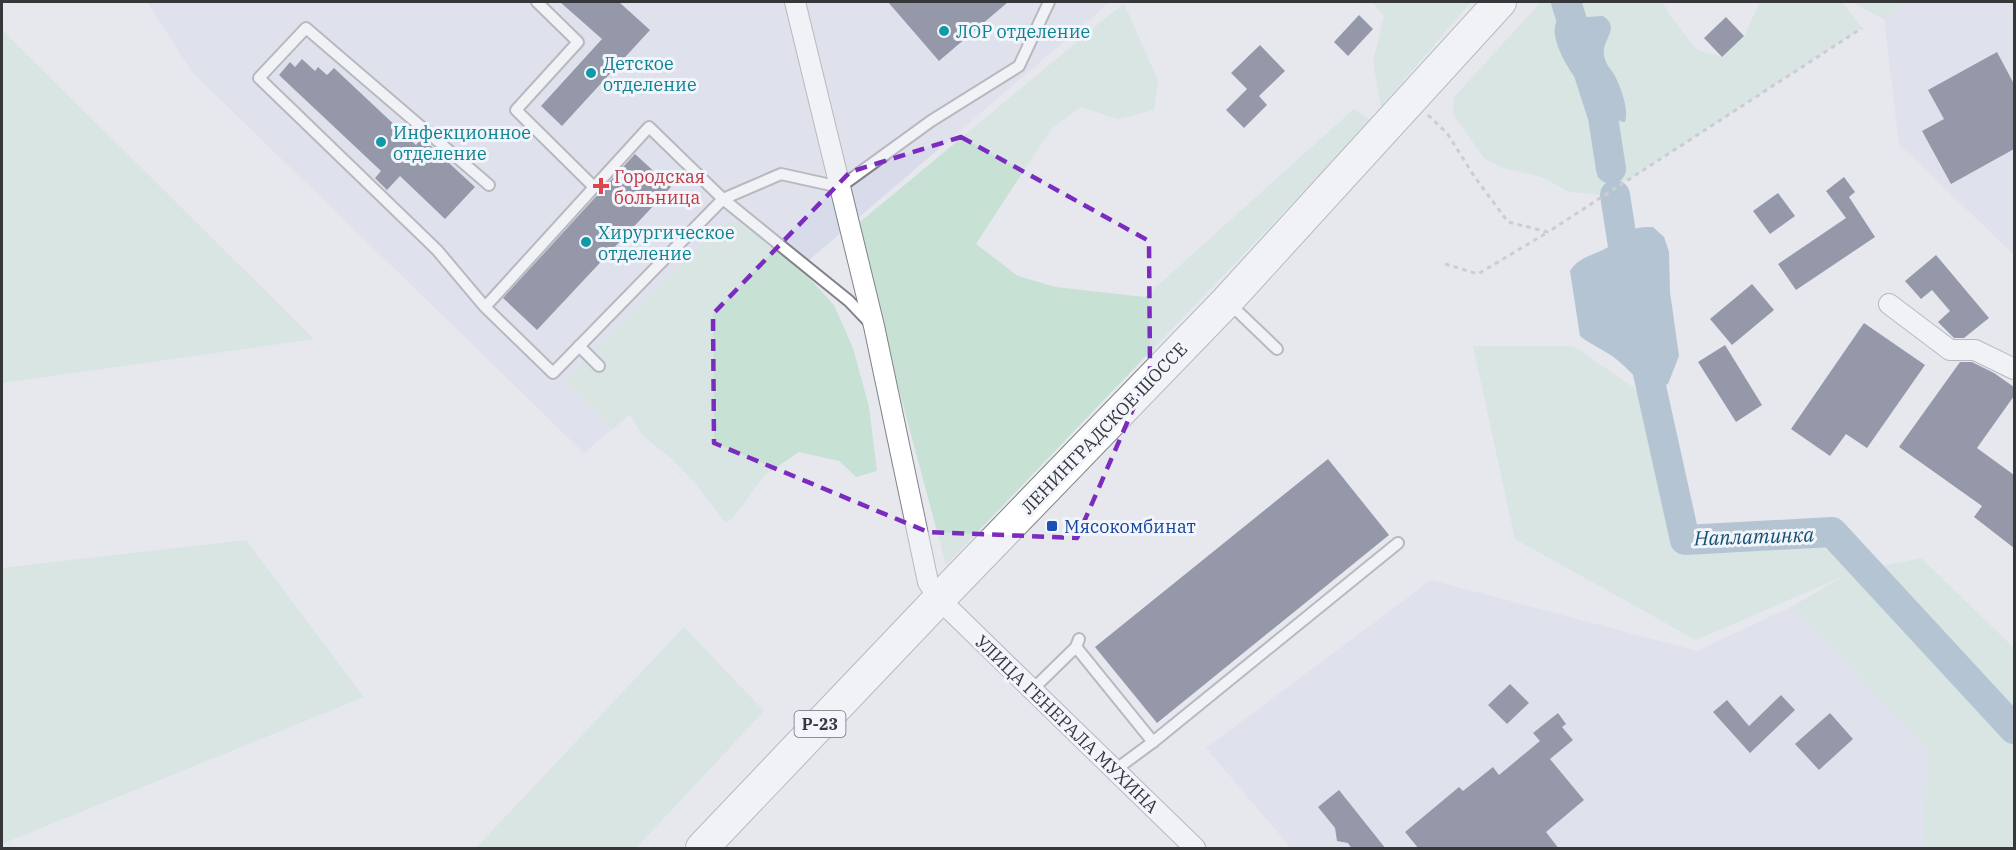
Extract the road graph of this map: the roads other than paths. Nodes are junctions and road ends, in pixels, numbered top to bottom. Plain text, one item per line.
1 (537, 2) edge
2 (795, 2) edge
3 (1049, 2) edge
4 (1500, 2) edge
5 (489, 185) dead end
6 (594, 187) junction
7 (840, 188) junction
8 (723, 200) junction
9 (1227, 301) junction
10 (1889, 304) dead end
11 (485, 307) junction
12 (874, 326) junction
13 (579, 346) junction
14 (1277, 349) dead end
15 (599, 366) dead end
16 (2014, 369) edge
17 (1398, 543) dead end
18 (939, 599) junction
19 (1032, 690) junction
20 (1153, 742) junction
21 (1115, 770) junction
22 (702, 849) edge
23 (1195, 849) edge

1 - 6 lane
2 - 7 street, УЛИЦА ГЕНЕРАЛА МУХИНА
3 - 7 lane
4 - 9 main road, ЛЕНИНГРАДСКОЕ ШОССЕ
5 - 11 lane
6 - 8 lane
6 - 11 lane
7 - 8 lane
7 - 12 street, УЛИЦА ГЕНЕРАЛА МУХИНА
8 - 12 lane
8 - 13 lane
9 - 14 lane
9 - 18 main road, ЛЕНИНГРАДСКОЕ ШОССЕ
10 - 16 street
11 - 13 lane
12 - 18 street, УЛИЦА ГЕНЕРАЛА МУХИНА
13 - 15 lane
17 - 20 lane
18 - 19 street, УЛИЦА ГЕНЕРАЛА МУХИНА
18 - 22 main road, ЛЕНИНГРАДСКОЕ ШОССЕ / Р-23
19 - 20 lane
19 - 21 street, УЛИЦА ГЕНЕРАЛА МУХИНА
20 - 21 lane
21 - 23 street, УЛИЦА ГЕНЕРАЛА МУХИНА

